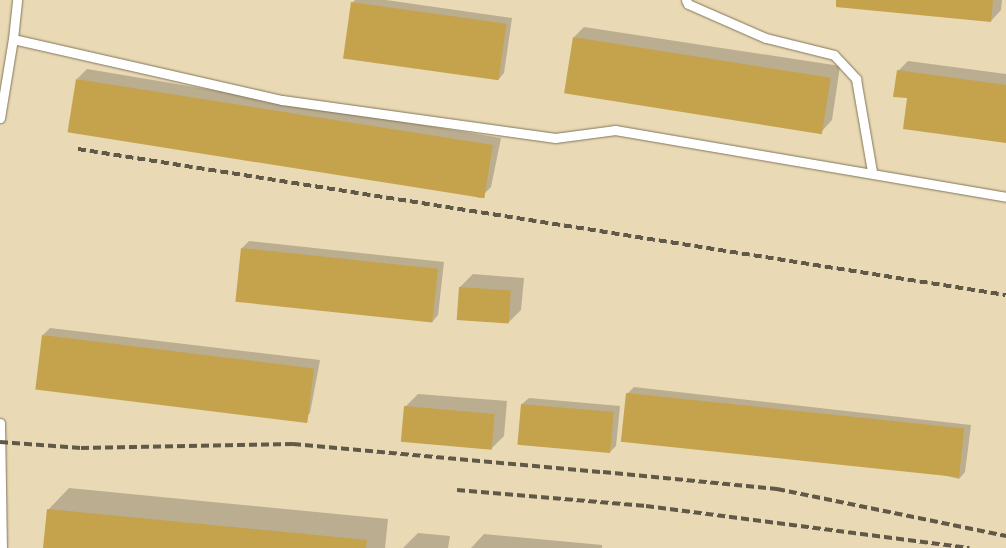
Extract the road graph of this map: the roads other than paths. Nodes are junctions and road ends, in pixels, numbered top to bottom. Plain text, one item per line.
1 (17, 0) edge
2 (686, 0) edge
3 (13, 39) junction
4 (0, 118) edge
5 (872, 172) junction
6 (1006, 197) edge
7 (0, 423) edge
8 (2, 548) edge

1 - 3 lane
2 - 5 lane
3 - 4 lane
3 - 5 lane
5 - 6 lane
7 - 8 lane

